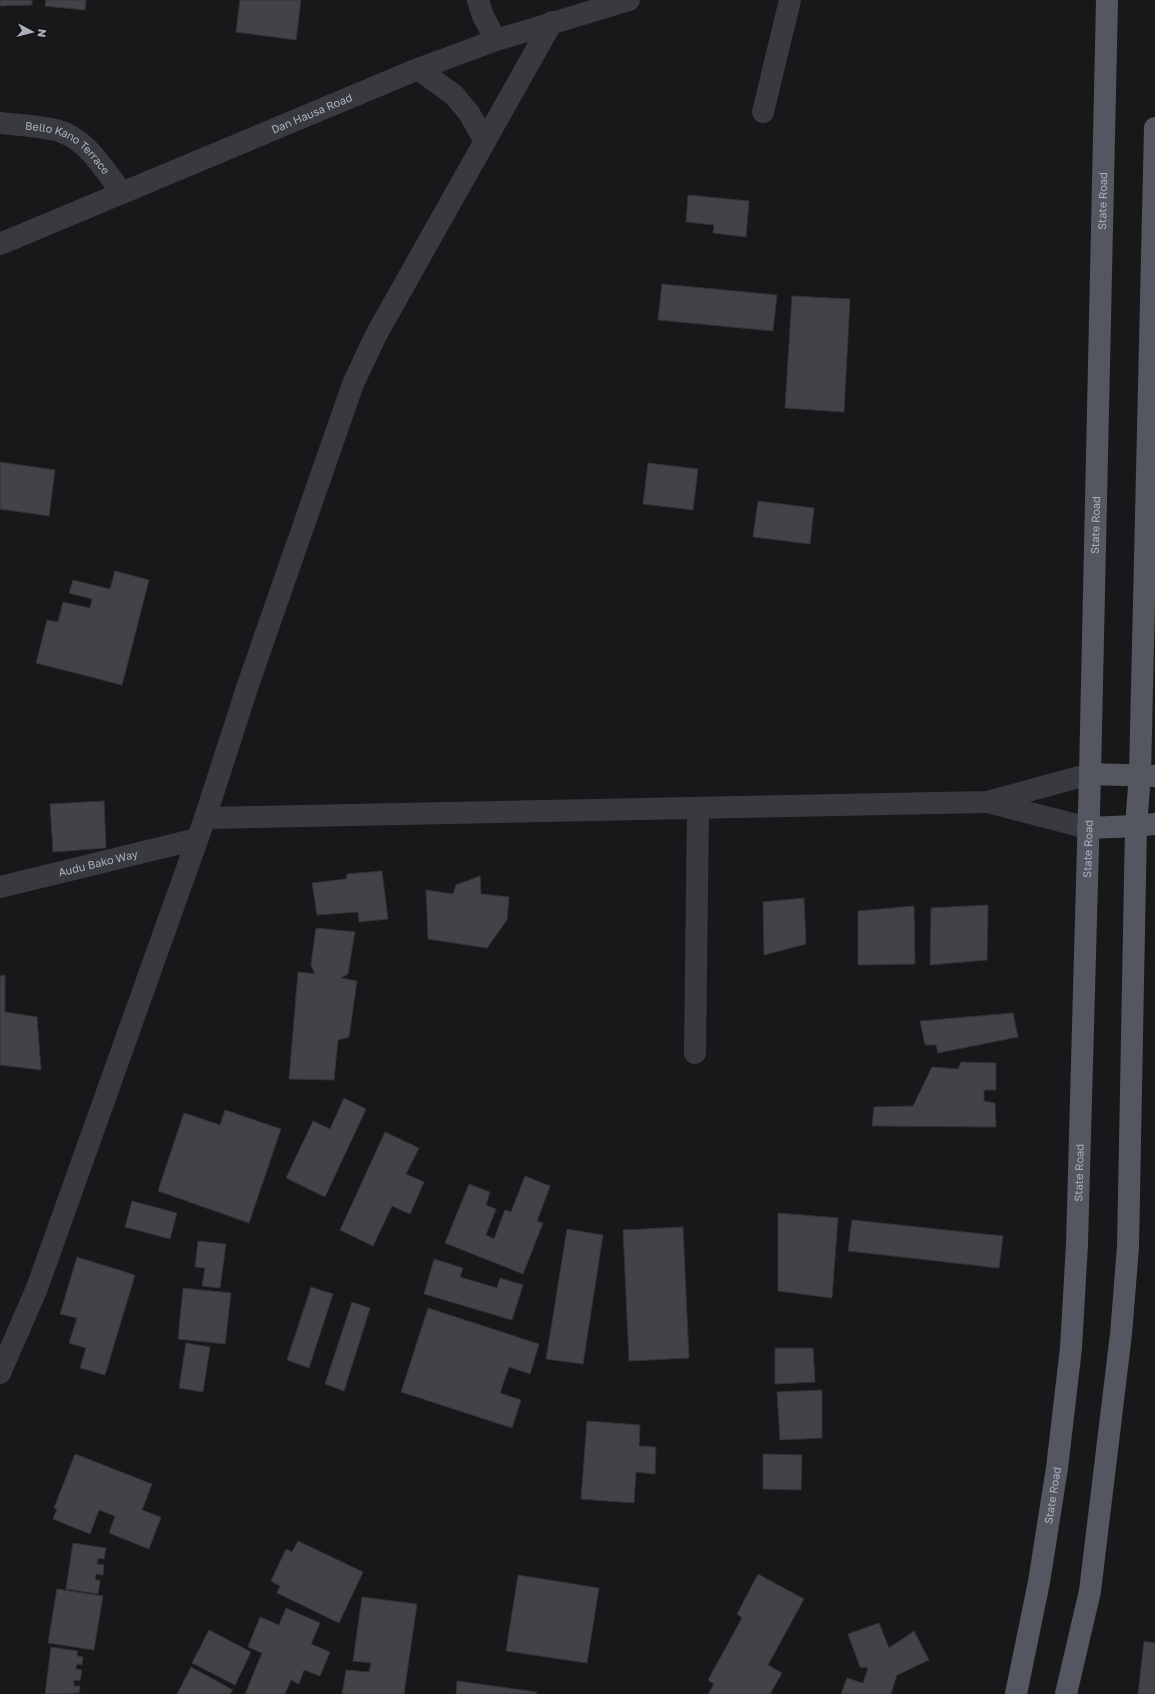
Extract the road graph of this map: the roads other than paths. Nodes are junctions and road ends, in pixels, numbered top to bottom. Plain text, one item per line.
1 (478, 0) edge
2 (629, 0) edge
3 (790, 0) edge
4 (1107, 0) edge
5 (552, 22) junction
6 (496, 40) junction
7 (418, 69) junction
8 (764, 112) dead end
9 (0, 123) edge
10 (1155, 128) edge
11 (485, 141) junction
12 (122, 194) junction
13 (0, 244) edge
14 (1148, 691) edge
15 (1090, 774) junction
16 (1147, 775) edge
17 (986, 802) junction
18 (698, 808) junction
19 (205, 818) junction
20 (1146, 825) edge
21 (1088, 828) junction
22 (197, 839) junction
23 (0, 887) edge
24 (695, 1053) dead end
25 (0, 1373) edge
26 (1016, 1694) edge
27 (1066, 1694) edge

1 - 6 street
2 - 5 street, Dan Hausa Road
3 - 8 street
4 - 15 main road, State Road
5 - 6 street, Dan Hausa Road
5 - 11 street
6 - 7 street, Dan Hausa Road
7 - 11 street
7 - 12 street, Dan Hausa Road
9 - 12 street, Bello Kano Terrace
10 - 14 main road
11 - 19 street
12 - 13 street, Dan Hausa Road
14 - 16 main road
15 - 16 main road
15 - 17 street
15 - 21 main road, State Road
16 - 20 main road
17 - 18 street
17 - 21 street
18 - 19 street
18 - 24 street
19 - 22 street
20 - 21 main road
20 - 27 main road
21 - 26 main road, State Road
22 - 23 street, Audu Bako Way
22 - 25 street

